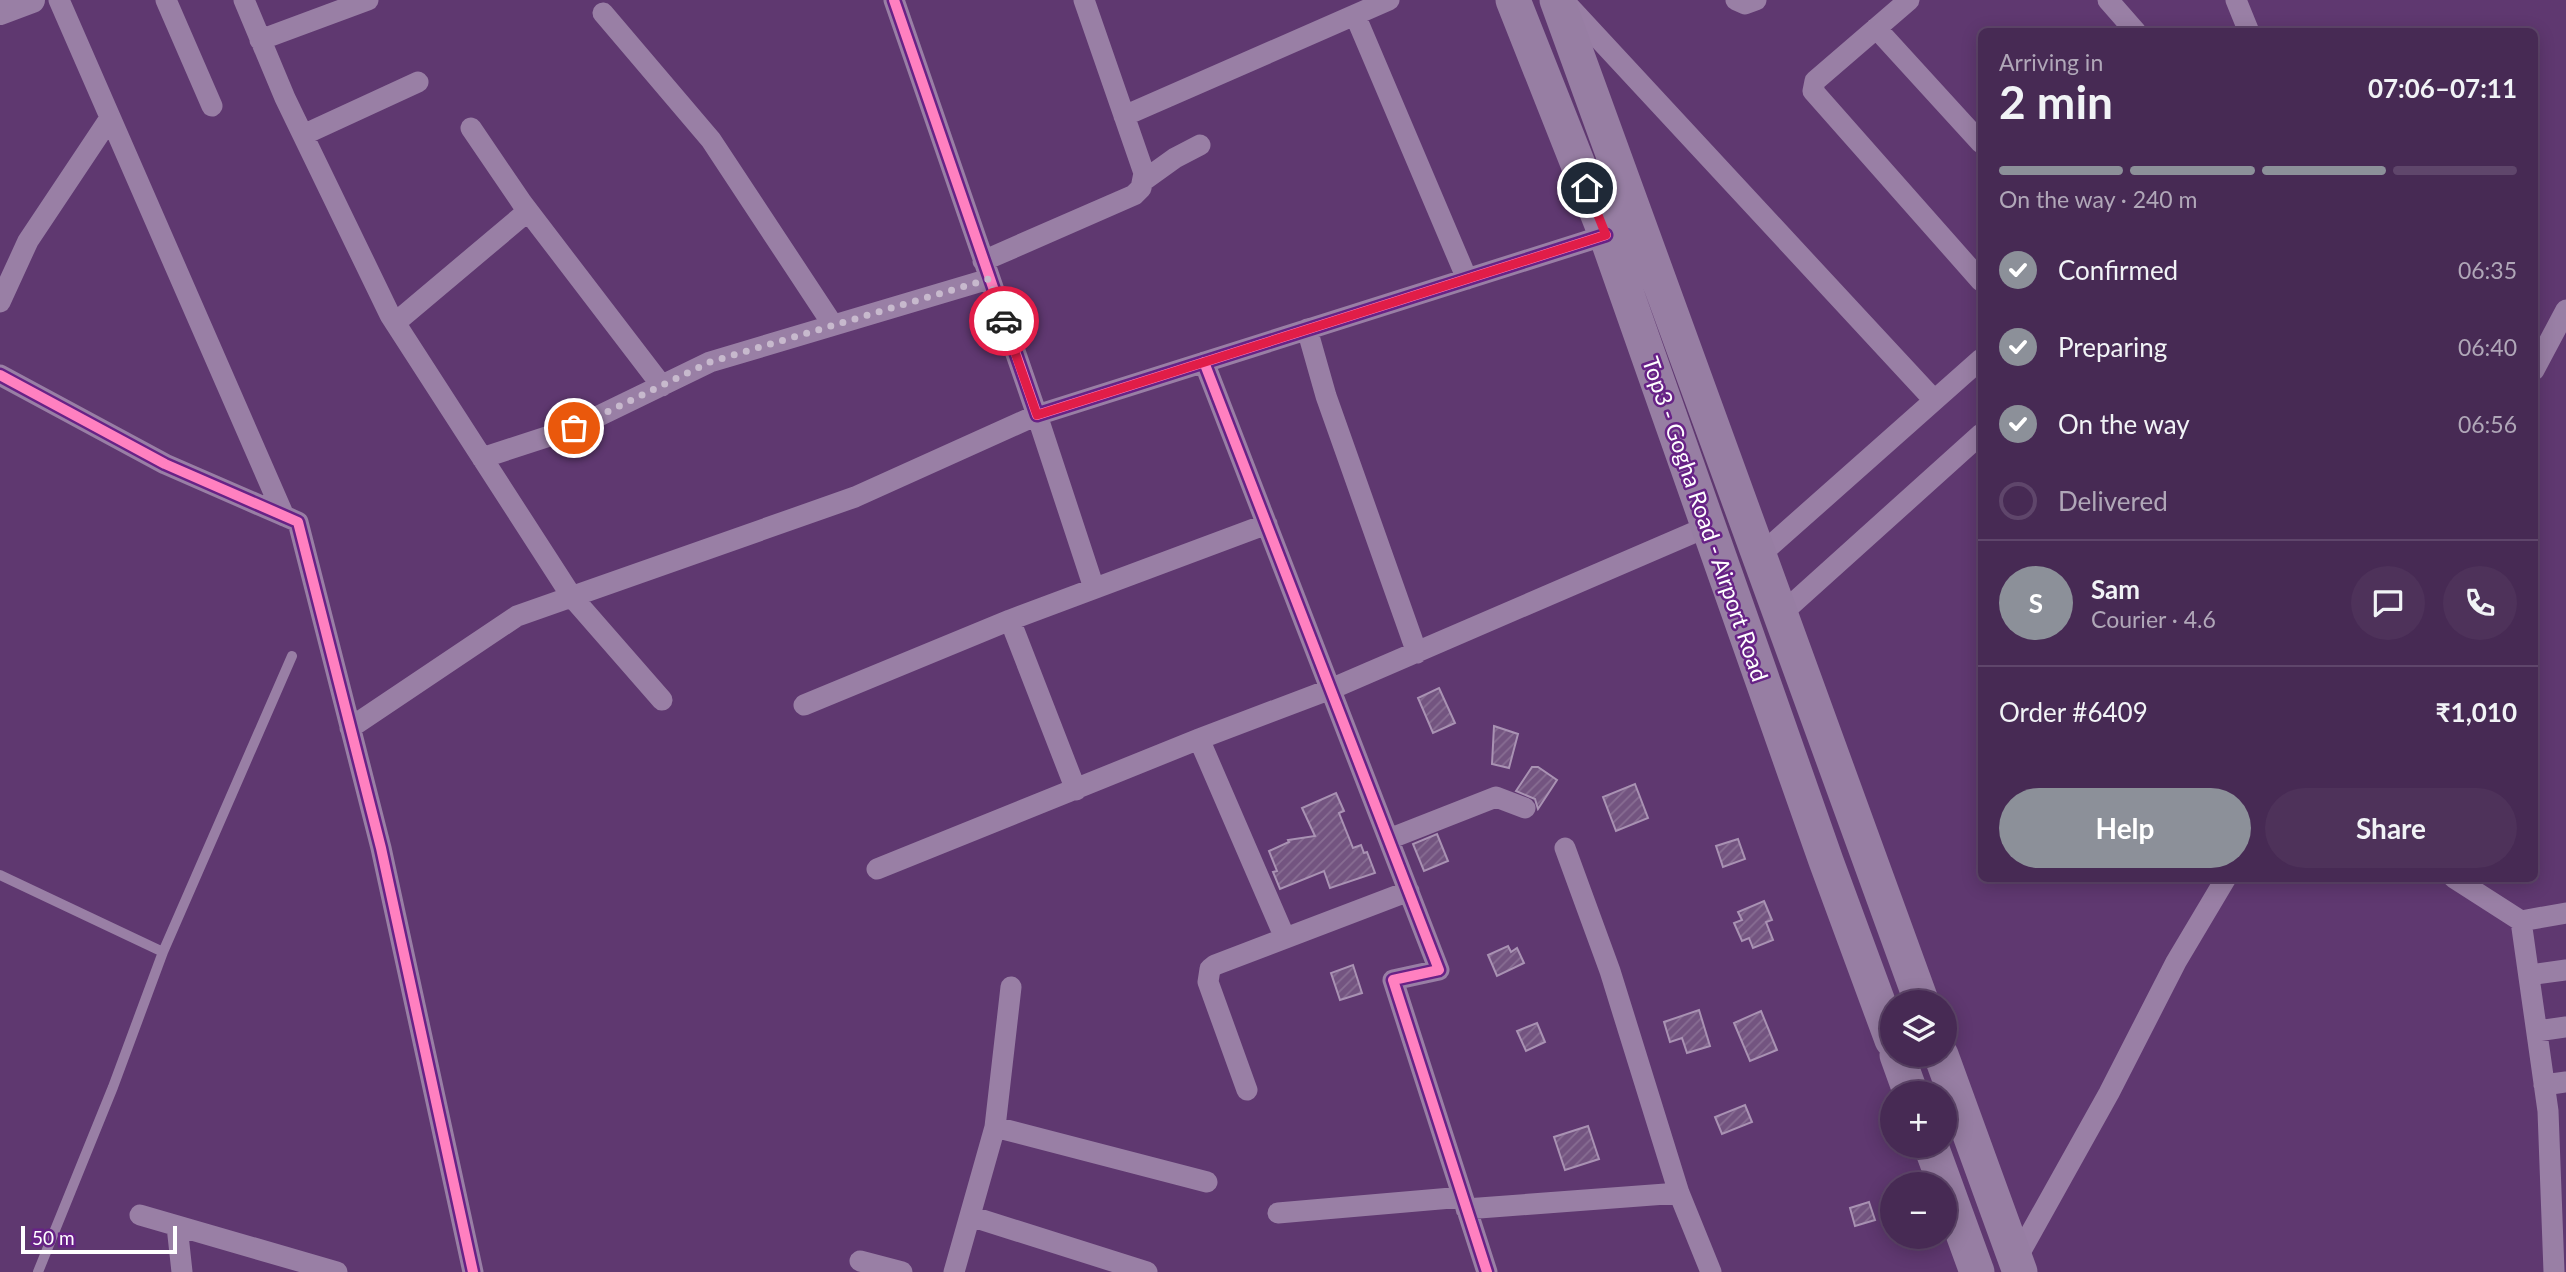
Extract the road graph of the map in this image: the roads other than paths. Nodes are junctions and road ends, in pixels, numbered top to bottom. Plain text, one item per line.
1 (32, 0) edge
2 (59, 0) edge
3 (166, 0) edge
4 (244, 0) edge
5 (368, 0) edge
6 (1083, 0) edge
7 (1389, 0) edge
8 (1513, 0) edge
9 (1557, 0) edge
10 (1563, 0) edge
11 (1736, 0) edge
12 (1756, 0) edge
13 (1909, 0) edge
14 (2108, 0) edge
15 (2236, 0) edge
16 (901, 2) edge
17 (0, 12) edge
18 (603, 12) dead end
19 (1355, 15) junction
20 (1877, 28) junction
21 (2132, 28) edge
22 (2247, 28) edge
23 (260, 40) junction
24 (418, 82) dead end
25 (212, 106) dead end
26 (1124, 117) junction
27 (110, 118) junction
28 (471, 128) dead end
29 (303, 135) junction
30 (1978, 140) edge
31 (1200, 145) dead end
32 (1143, 181) junction
33 (528, 211) junction
34 (1606, 235) junction
35 (986, 270) junction
36 (1978, 278) edge
37 (1467, 279) junction
38 (0, 302) edge
39 (2566, 310) edge
40 (395, 323) junction
41 (833, 326) junction
42 (1307, 329) junction
43 (1204, 362) junction
44 (1978, 362) edge
45 (2538, 362) edge
46 (0, 375) edge
47 (662, 386) junction
48 (1934, 400) junction
49 (1037, 415) junction
50 (1978, 437) edge
51 (482, 458) junction
52 (284, 516) junction
53 (1267, 524) junction
54 (1709, 526) junction
55 (1760, 555) junction
56 (1094, 589) junction
57 (572, 597) junction
58 (1780, 615) junction
59 (1010, 620) junction
60 (1417, 653) junction
61 (292, 656) dead end
62 (1331, 689) junction
63 (662, 700) dead end
64 (804, 705) dead end
65 (350, 729) junction
66 (1199, 739) junction
67 (1076, 790) junction
68 (1525, 808) dead end
69 (1389, 839) junction
70 (1565, 848) dead end
71 (877, 869) dead end
72 (0, 875) edge
73 (2224, 882) edge
74 (2460, 882) edge
75 (1409, 891) junction
76 (2566, 913) edge
77 (2521, 921) junction
78 (1285, 938) junction
79 (163, 952) junction
80 (2566, 970) edge
81 (2529, 975) junction
82 (1011, 987) dead end
83 (1917, 990) edge
84 (1880, 1007) edge
85 (2566, 1027) edge
86 (2537, 1031) junction
87 (1945, 1067) edge
88 (2566, 1082) edge
89 (2544, 1085) junction
90 (1247, 1090) dead end
91 (995, 1127) junction
92 (2558, 1140) edge
93 (1935, 1158) edge
94 (1207, 1182) dead end
95 (1679, 1193) junction
96 (1464, 1203) junction
97 (1278, 1213) dead end
98 (140, 1215) dead end
99 (970, 1216) junction
100 (2559, 1217) edge
101 (177, 1226) junction
102 (860, 1261) dead end
103 (2013, 1269) edge
104 (38, 1272) edge
105 (182, 1272) edge
106 (337, 1272) edge
107 (473, 1272) edge
108 (902, 1272) edge
109 (954, 1272) edge
110 (1147, 1272) edge
111 (1487, 1272) edge
112 (1711, 1272) edge
113 (1977, 1272) edge
114 (2554, 1272) edge

1 - 17 street
2 - 27 street
3 - 25 street
4 - 23 street
5 - 23 street
6 - 26 street
7 - 19 street
8 - 34 main road, Top3 - Gogha Road - Airport Road
9 - 55 main road, Top3 - Gogha Road - Airport Road
10 - 48 street
11 - 12 street
13 - 20 street
14 - 21 street
15 - 22 street
16 - 35 street
18 - 41 street
19 - 26 street
19 - 37 street
20 - 30 street
20 - 36 street
23 - 29 street
24 - 29 street
26 - 32 street
27 - 38 street
27 - 52 street
28 - 33 street
29 - 40 street
31 - 32 street
32 - 35 street
33 - 40 street
33 - 47 street
34 - 37 street
34 - 54 main road, Top3 - Gogha Road - Airport Road
35 - 41 street
35 - 49 street
37 - 42 street
39 - 45 street
40 - 51 street
41 - 47 street
42 - 43 street
42 - 60 street
43 - 49 street
43 - 53 street
44 - 48 street
46 - 52 street
47 - 51 street
48 - 55 street
49 - 56 street
49 - 57 street
50 - 58 street
51 - 57 street
52 - 65 street
53 - 56 street
53 - 62 street
54 - 60 street
54 - 84 main road, Top3 - Gogha Road - Airport Road
55 - 58 main road, Top3 - Gogha Road - Airport Road
56 - 59 street
57 - 63 street
57 - 65 street
58 - 83 main road, Top3 - Gogha Road - Airport Road
59 - 64 street
59 - 67 street
60 - 62 street
61 - 79 lane
62 - 66 street
62 - 69 street
65 - 107 street
66 - 67 street
66 - 78 street
67 - 71 street
68 - 69 street
69 - 75 street
70 - 95 street
72 - 79 lane
73 - 103 street
74 - 77 street
75 - 78 street
75 - 96 street
76 - 77 street
77 - 81 street
78 - 90 street
79 - 104 lane
80 - 81 street
81 - 86 street
82 - 91 street
85 - 86 street
86 - 89 street
87 - 103 main road
88 - 89 street
89 - 92 street
91 - 94 street
91 - 99 street
92 - 100 street
93 - 113 main road
95 - 96 street
95 - 112 street
96 - 97 street
96 - 111 street
98 - 101 street
99 - 109 street
99 - 110 street
100 - 114 street
101 - 105 street
101 - 106 street
102 - 108 street

